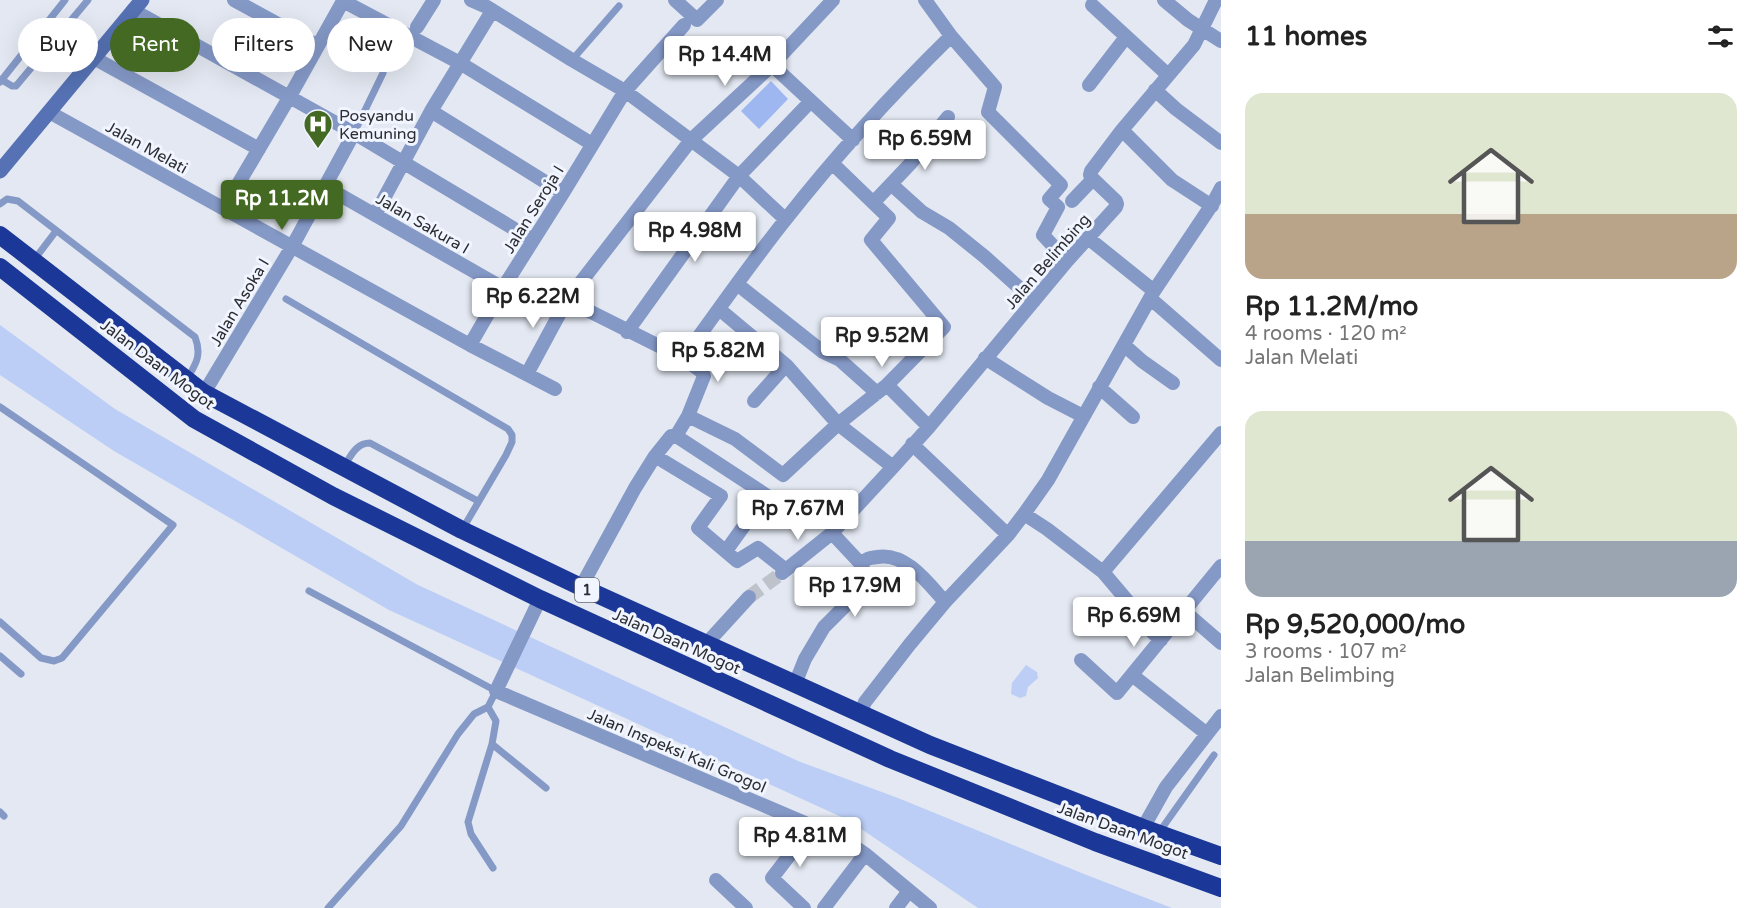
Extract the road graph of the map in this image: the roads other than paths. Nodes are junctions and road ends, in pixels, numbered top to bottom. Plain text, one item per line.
1 (65, 0) edge
2 (88, 0) edge
3 (234, 0) edge
4 (343, 0) edge
5 (434, 0) edge
6 (471, 0) edge
7 (675, 0) edge
8 (717, 0) edge
9 (833, 0) edge
10 (925, 0) edge
11 (1164, 0) edge
12 (1216, 0) edge
13 (138, 5) edge
14 (1092, 5) dead end
15 (619, 6) dead end
16 (492, 11) junction
17 (684, 25) dead end
18 (417, 27) dead end
19 (1202, 29) junction
20 (951, 36) junction
21 (1126, 38) junction
22 (1221, 41) edge
23 (318, 46) junction
24 (98, 53) edge
25 (98, 60) edge
26 (572, 60) junction
27 (460, 63) junction
28 (772, 65) junction
29 (82, 72) edge
30 (383, 73) dead end
31 (1168, 75) junction
32 (1, 81) edge
33 (1089, 84) dead end
34 (1155, 90) junction
35 (625, 91) junction
36 (290, 96) junction
37 (811, 101) junction
38 (431, 111) junction
39 (49, 112) junction
40 (948, 117) dead end
41 (1122, 130) junction
42 (354, 133) junction
43 (691, 140) junction
44 (853, 140) junction
45 (1221, 143) edge
46 (592, 144) junction
47 (259, 149) junction
48 (404, 162) junction
49 (832, 164) junction
50 (0, 171) edge
51 (739, 177) junction
52 (1093, 179) junction
53 (891, 184) junction
54 (326, 187) junction
55 (1221, 188) edge
56 (563, 193) junction
57 (1072, 201) dead end
58 (874, 202) junction
59 (0, 204) edge
60 (1215, 206) edge
61 (224, 208) junction
62 (375, 214) junction
63 (785, 219) junction
64 (56, 231) junction
65 (0, 235) edge
66 (1088, 238) junction
67 (533, 240) junction
68 (292, 245) junction
69 (33, 261) junction
70 (1067, 261) junction
71 (0, 267) edge
72 (737, 284) junction
73 (503, 288) junction
74 (1152, 295) junction
75 (286, 299) dead end
76 (567, 300) junction
77 (1034, 301) junction
78 (719, 309) junction
79 (627, 332) junction
80 (471, 345) junction
81 (1124, 345) junction
82 (683, 358) junction
83 (985, 358) junction
84 (1221, 360) edge
85 (786, 365) junction
86 (527, 374) junction
87 (186, 381) junction
88 (1173, 384) dead end
89 (1099, 387) junction
90 (555, 389) dead end
91 (882, 389) junction
92 (204, 393) junction
93 (754, 401) dead end
94 (0, 407) edge
95 (688, 416) junction
96 (1083, 416) junction
97 (1133, 417) dead end
98 (838, 424) junction
99 (929, 427) junction
100 (1221, 433) edge
101 (676, 436) junction
102 (912, 444) junction
103 (1216, 450) edge
104 (655, 456) junction
105 (344, 467) junction
106 (893, 467) junction
107 (478, 501) junction
108 (1024, 514) junction
109 (462, 530) junction
110 (832, 533) junction
111 (1008, 535) junction
112 (726, 551) junction
113 (861, 564) junction
114 (1221, 566) edge
115 (1103, 572) junction
116 (581, 587) junction
117 (309, 591) dead end
118 (749, 597) tunnel mouth
119 (945, 602) junction
120 (538, 603) junction
121 (1184, 610) junction
122 (0, 622) edge
123 (1161, 640) junction
124 (1221, 642) edge
125 (707, 643) junction
126 (0, 656) edge
127 (1081, 660) dead end
128 (21, 674) dead end
129 (1132, 675) junction
130 (795, 684) junction
131 (497, 689) junction
132 (488, 707) junction
133 (860, 714) junction
134 (1221, 716) edge
135 (900, 732) junction
136 (1207, 734) junction
137 (492, 744) junction
138 (930, 745) junction
139 (1214, 755) dead end
140 (890, 759) junction
141 (922, 773) junction
142 (546, 788) dead end
143 (812, 826) junction
144 (1151, 831) junction
145 (1220, 853) edge
146 (865, 854) junction
147 (493, 868) dead end
148 (1186, 874) junction
149 (1221, 879) edge
150 (716, 880) dead end
151 (1221, 888) edge
152 (909, 891) junction
153 (328, 908) edge
154 (746, 908) edge
155 (804, 908) edge
156 (824, 908) edge
157 (896, 908) edge
158 (930, 908) edge

1 - 32 lane
2 - 32 lane
3 - 23 street
4 - 23 street
4 - 27 street
5 - 18 street
6 - 16 street
7 - 8 street
9 - 28 street
10 - 20 street
11 - 19 street
12 - 19 street
13 - 24 street
13 - 36 street
14 - 21 street
15 - 26 lane
16 - 26 street
16 - 27 street
17 - 35 street, Jalan Seroja I
19 - 22 street
19 - 31 street
20 - 44 street
20 - 70 street
21 - 31 street
21 - 33 street
23 - 36 street
25 - 47 street
26 - 35 street
27 - 38 street
27 - 46 street
28 - 37 street
28 - 43 street
29 - 39 street
30 - 42 lane
31 - 34 street
34 - 41 street
34 - 45 street
35 - 43 street
35 - 46 street, Jalan Seroja I
36 - 42 street
36 - 47 street
37 - 44 street
37 - 51 street
38 - 48 street
38 - 56 street
39 - 50 street
39 - 61 street, Jalan Melati
40 - 53 street
41 - 52 street
41 - 60 street
42 - 48 street
42 - 54 street, Jalan Asoka I
43 - 51 street
43 - 76 street
44 - 49 street
46 - 56 street, Jalan Seroja I
47 - 61 street
48 - 62 street
48 - 67 street
49 - 58 street
49 - 63 street
51 - 63 street
51 - 79 street
52 - 57 street
52 - 66 street, Jalan Belimbing
53 - 58 street
53 - 77 street
54 - 62 street, Jalan Sakura I
54 - 68 street, Jalan Asoka I
55 - 60 street
56 - 67 street, Jalan Seroja I
58 - 91 street
59 - 64 lane
60 - 74 street
61 - 68 street, Jalan Melati
62 - 73 street, Jalan Sakura I
63 - 72 street
64 - 69 lane
64 - 87 lane
65 - 69 highway, Jalan Daan Mogot / 1
66 - 70 street, Jalan Belimbing
66 - 74 street
67 - 73 street, Jalan Seroja I
68 - 80 street, Jalan Melati
68 - 92 street, Jalan Asoka I
69 - 87 highway, Jalan Daan Mogot / 1
70 - 77 street, Jalan Belimbing
71 - 120 highway, Jalan Daan Mogot / 1
72 - 78 street
72 - 91 street
73 - 80 street, Jalan Seroja I
74 - 81 street
74 - 84 street
75 - 107 lane
76 - 79 street
76 - 86 street
77 - 83 street, Jalan Belimbing
78 - 82 street
78 - 85 street
79 - 82 street
80 - 86 street, Jalan Melati
81 - 88 street
81 - 89 street
82 - 95 street
83 - 96 street
83 - 99 street, Jalan Belimbing
85 - 93 street
85 - 98 street
86 - 90 street, Jalan Melati
87 - 92 highway, Jalan Daan Mogot / 1
89 - 96 street
89 - 97 street
91 - 98 street
91 - 99 street
92 - 105 highway, Jalan Daan Mogot / 1
94 - 122 lane
95 - 98 street
95 - 101 street
96 - 108 street
98 - 106 street
99 - 102 street, Jalan Belimbing
100 - 103 street
101 - 104 street
101 - 112 street
102 - 106 street, Jalan Belimbing
102 - 111 street
103 - 115 street
104 - 112 street
104 - 116 street
105 - 107 lane
105 - 109 highway, Jalan Daan Mogot / 1
106 - 110 street, Jalan Belimbing
107 - 109 lane
108 - 111 street
108 - 115 street
109 - 116 highway, Jalan Daan Mogot / 1
110 - 112 street, Jalan Belimbing
110 - 113 street
111 - 119 street
113 - 119 street
113 - 130 street
114 - 121 street
115 - 123 street
116 - 125 highway, Jalan Daan Mogot / 1
117 - 131 lane
118 - 125 street
119 - 133 street
120 - 131 street
120 - 140 highway, Jalan Daan Mogot / 1
121 - 123 street
121 - 124 street
123 - 129 street
125 - 130 highway, Jalan Daan Mogot / 1
126 - 128 lane
127 - 129 street
129 - 136 street
130 - 133 highway, Jalan Daan Mogot / 1
131 - 132 lane
131 - 143 street, Jalan Inspeksi Kali Grogol
132 - 137 lane
132 - 153 lane
133 - 135 highway, Jalan Daan Mogot / 1
134 - 136 street
135 - 138 highway, Jalan Daan Mogot / 1
135 - 140 highway
136 - 144 street
137 - 142 lane
137 - 147 lane
138 - 141 highway
138 - 144 highway, Jalan Daan Mogot / 1
139 - 144 lane
140 - 141 highway, Jalan Daan Mogot / 1
141 - 148 highway, Jalan Daan Mogot / 1
143 - 146 street, Jalan Inspeksi Kali Grogol
143 - 155 street
144 - 145 highway, Jalan Daan Mogot / 1
146 - 152 street, Jalan Inspeksi Kali Grogol
146 - 156 street
148 - 149 highway
148 - 151 highway, Jalan Daan Mogot / 1
150 - 154 street
152 - 157 street
152 - 158 street, Jalan Inspeksi Kali Grogol

